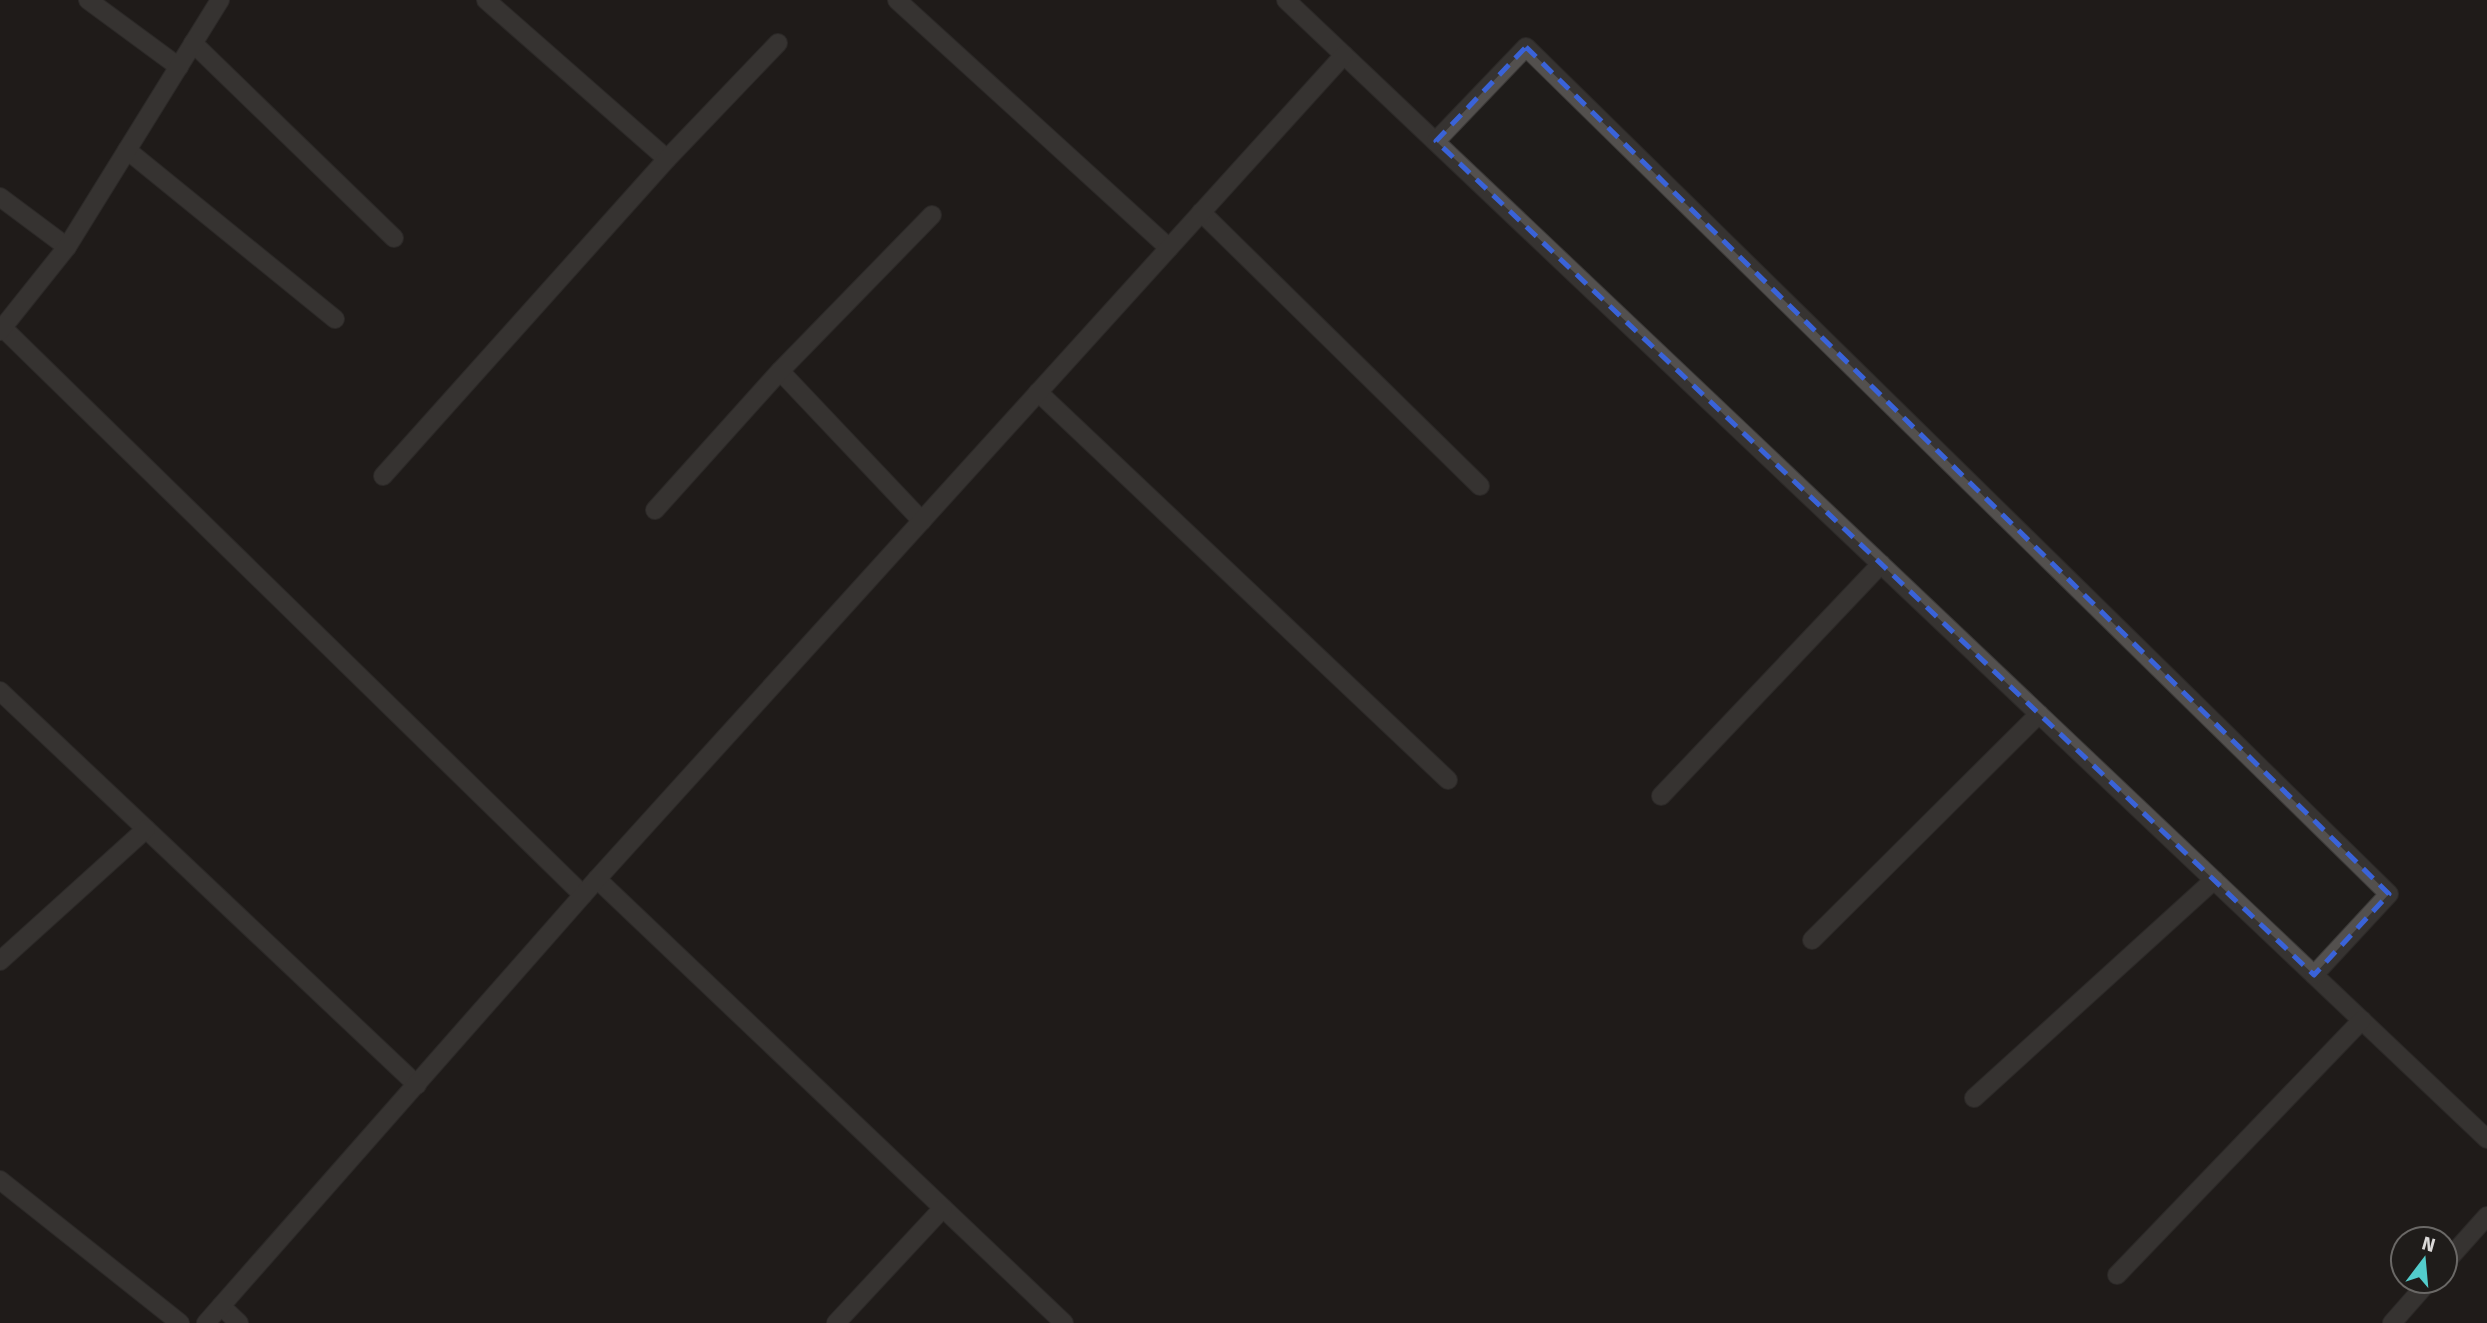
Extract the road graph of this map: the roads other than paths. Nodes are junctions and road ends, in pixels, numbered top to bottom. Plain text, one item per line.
1 (88, 0) edge
2 (220, 0) edge
3 (486, 0) edge
4 (897, 0) edge
5 (1286, 0) edge
6 (193, 43) junction
7 (778, 43) dead end
8 (1344, 55) junction
9 (179, 67) junction
10 (1436, 141) junction
11 (127, 150) junction
12 (667, 159) junction
13 (0, 197) edge
14 (1201, 212) junction
15 (932, 215) dead end
16 (394, 237) dead end
17 (67, 247) junction
18 (1168, 248) junction
19 (335, 319) dead end
20 (1, 329) edge
21 (780, 371) junction
22 (1038, 393) junction
23 (383, 475) dead end
24 (1480, 486) dead end
25 (655, 510) dead end
26 (922, 521) junction
27 (1881, 564) junction
28 (0, 691) edge
29 (2039, 714) junction
30 (1448, 780) dead end
31 (1661, 796) dead end
32 (146, 829) junction
33 (597, 879) junction
34 (2214, 880) junction
35 (583, 895) junction
36 (1812, 940) dead end
37 (0, 961) edge
38 (2314, 975) junction
39 (2362, 1020) junction
40 (417, 1085) junction
41 (1974, 1098) dead end
42 (2487, 1139) edge
43 (0, 1180) edge
44 (943, 1208) junction
45 (2487, 1216) edge
46 (2459, 1247) edge
47 (2117, 1275) dead end
48 (2417, 1295) edge
49 (221, 1306) junction
50 (180, 1323) edge
51 (206, 1323) edge
52 (239, 1323) edge
53 (836, 1323) edge
54 (1064, 1323) edge
55 (2392, 1323) edge

1 - 9 street
2 - 6 street
3 - 12 street
4 - 18 street
5 - 8 street
6 - 9 street
6 - 16 street
7 - 12 street
8 - 10 street
8 - 14 street
9 - 11 street
10 - 27 street
10 - 38 street
11 - 17 street
11 - 19 street
12 - 23 street
13 - 17 street
14 - 18 street
14 - 24 street
15 - 21 street
17 - 20 street
18 - 22 street
20 - 35 street
21 - 25 street
21 - 26 street
22 - 26 street
22 - 30 street
26 - 33 street
27 - 29 street
27 - 31 street
28 - 32 street
29 - 34 street
29 - 36 street
32 - 37 street
32 - 40 street
33 - 35 street
33 - 44 street
34 - 38 street
34 - 41 street
35 - 40 street
38 - 39 street
39 - 42 street
39 - 47 street
40 - 49 street
43 - 50 street
44 - 53 street
44 - 54 street
45 - 46 street
48 - 55 street
49 - 51 street
49 - 52 street

